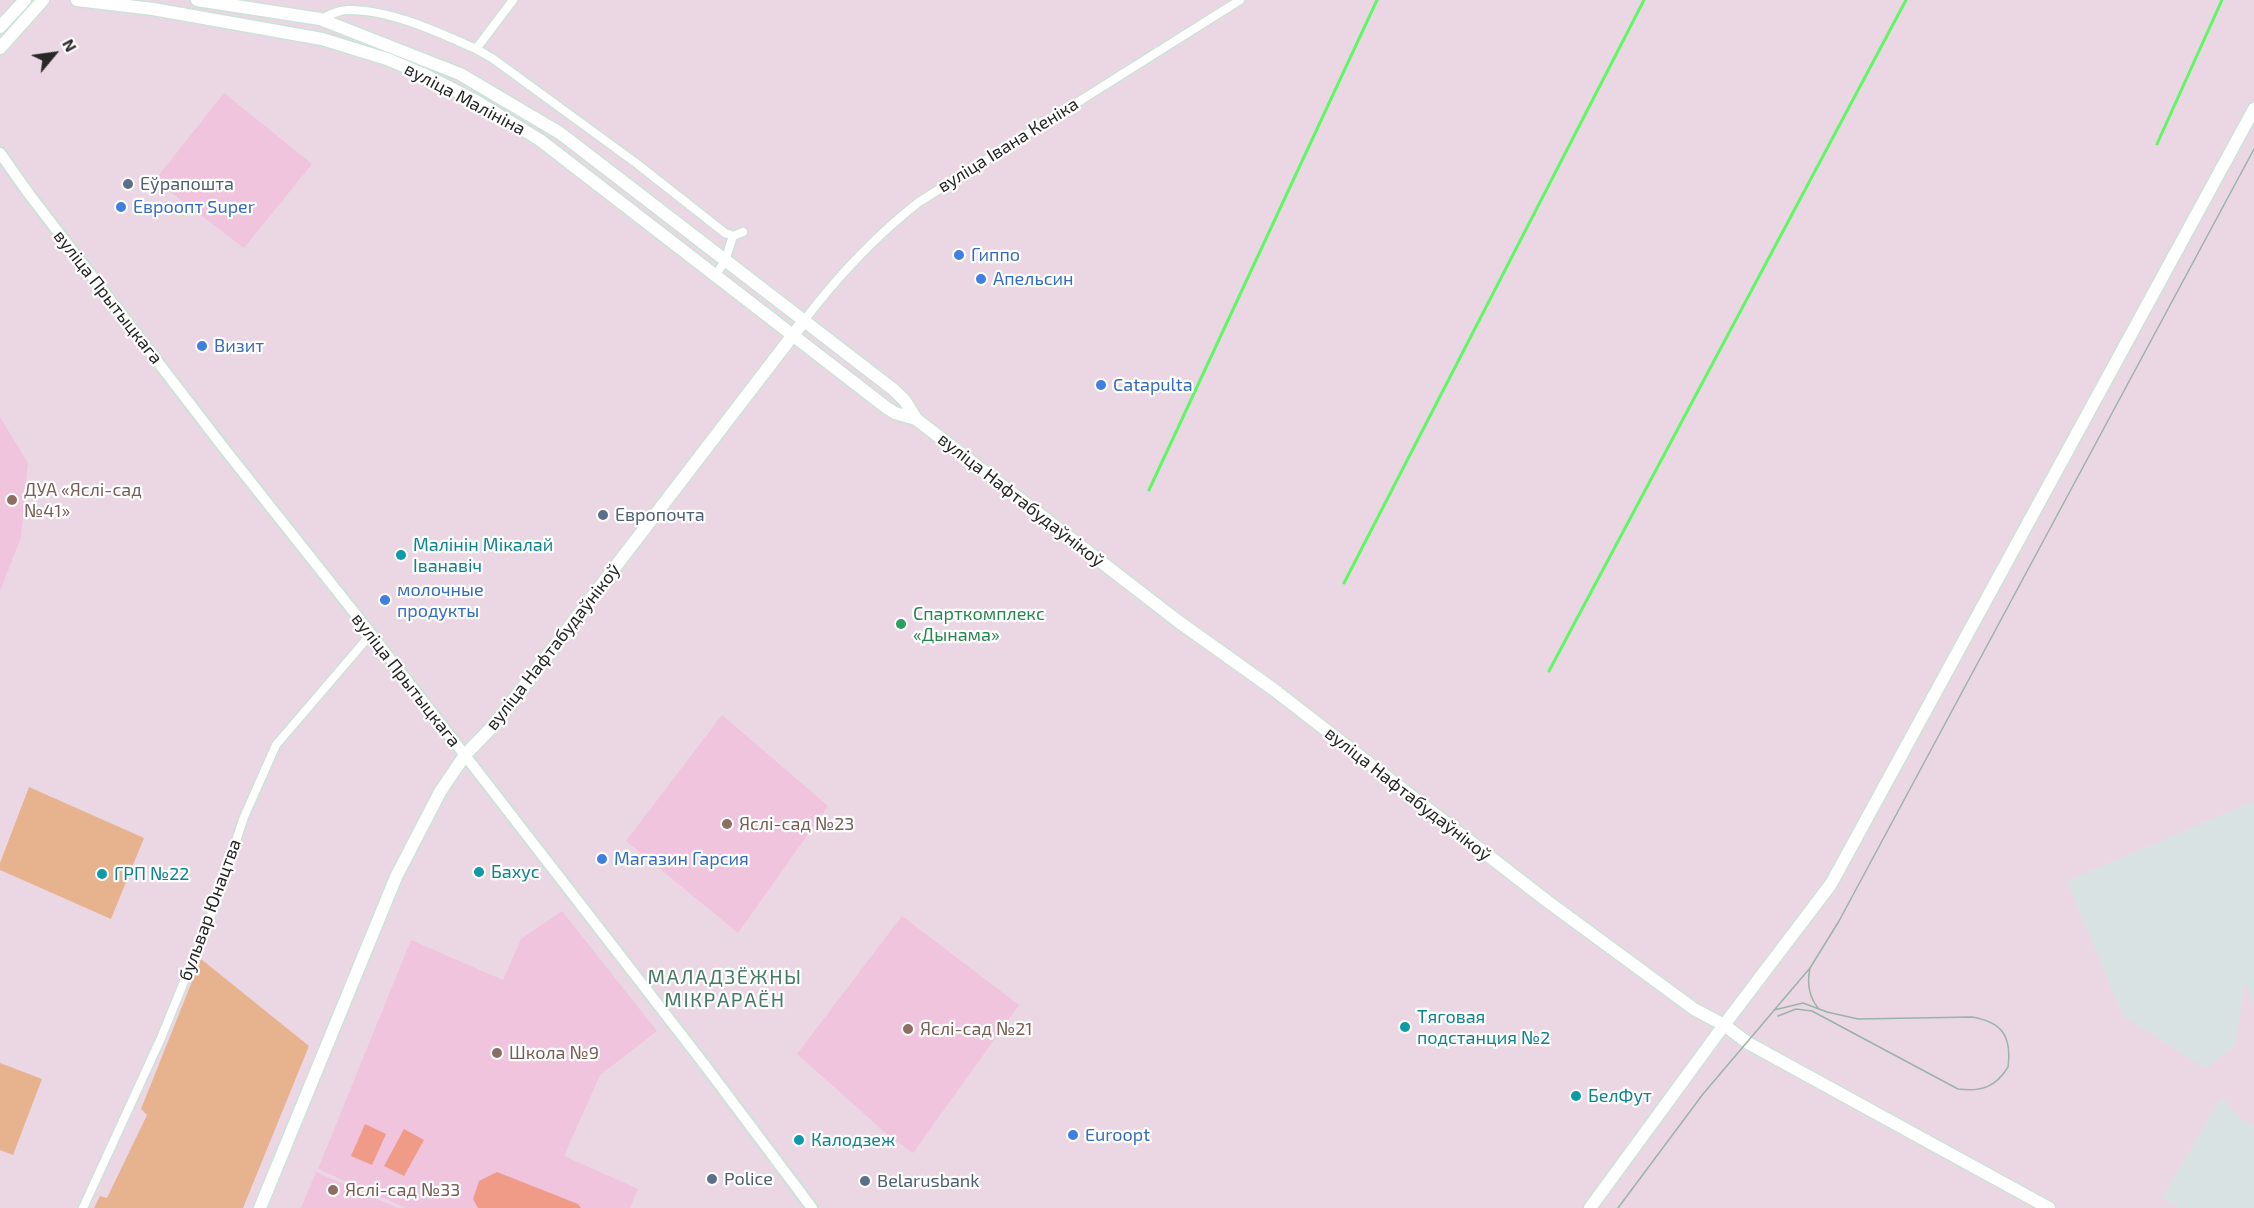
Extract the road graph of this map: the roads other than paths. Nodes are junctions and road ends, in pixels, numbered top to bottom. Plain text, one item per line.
1 (25, 0) edge
2 (43, 0) edge
3 (76, 0) edge
4 (197, 0) edge
5 (513, 0) edge
6 (1240, 0) edge
7 (320, 20) junction
8 (0, 27) edge
9 (0, 48) edge
10 (476, 49) junction
11 (2254, 109) edge
12 (0, 153) edge
13 (743, 232) dead end
14 (733, 236) junction
15 (725, 261) junction
16 (715, 276) junction
17 (802, 322) junction
18 (792, 336) junction
19 (916, 418) junction
20 (371, 634) junction
21 (465, 756) junction
22 (1724, 1025) junction
23 (83, 1208) edge
24 (260, 1208) edge
25 (812, 1208) edge
26 (1590, 1208) edge
27 (2049, 1208) edge

1 - 8 main road
2 - 9 main road
3 - 16 main road, вуліца Малініна
4 - 7 main road, вуліца Малініна
5 - 10 street
6 - 17 street, вуліца Івана Кеніка
7 - 10 street
7 - 15 main road, вуліца Малініна
10 - 14 street
11 - 22 main road
12 - 20 street, вуліца Прытыцкага
13 - 14 street
14 - 15 street
15 - 16 street
15 - 17 main road, вуліца Малініна
16 - 18 main road, вуліца Малініна
17 - 18 main road, вуліца Нафтабудаўнікоў
17 - 19 main road, вуліца Нафтабудаўнікоў
18 - 19 main road, вуліца Нафтабудаўнікоў
18 - 21 main road, вуліца Нафтабудаўнікоў
19 - 22 main road, вуліца Нафтабудаўнікоў
20 - 21 street, вуліца Прытыцкага
20 - 23 street, бульвар Юнацтва
21 - 24 main road
21 - 25 street, вуліца Прытыцкага
22 - 26 main road
22 - 27 main road, вуліца Нафтабудаўнікоў

